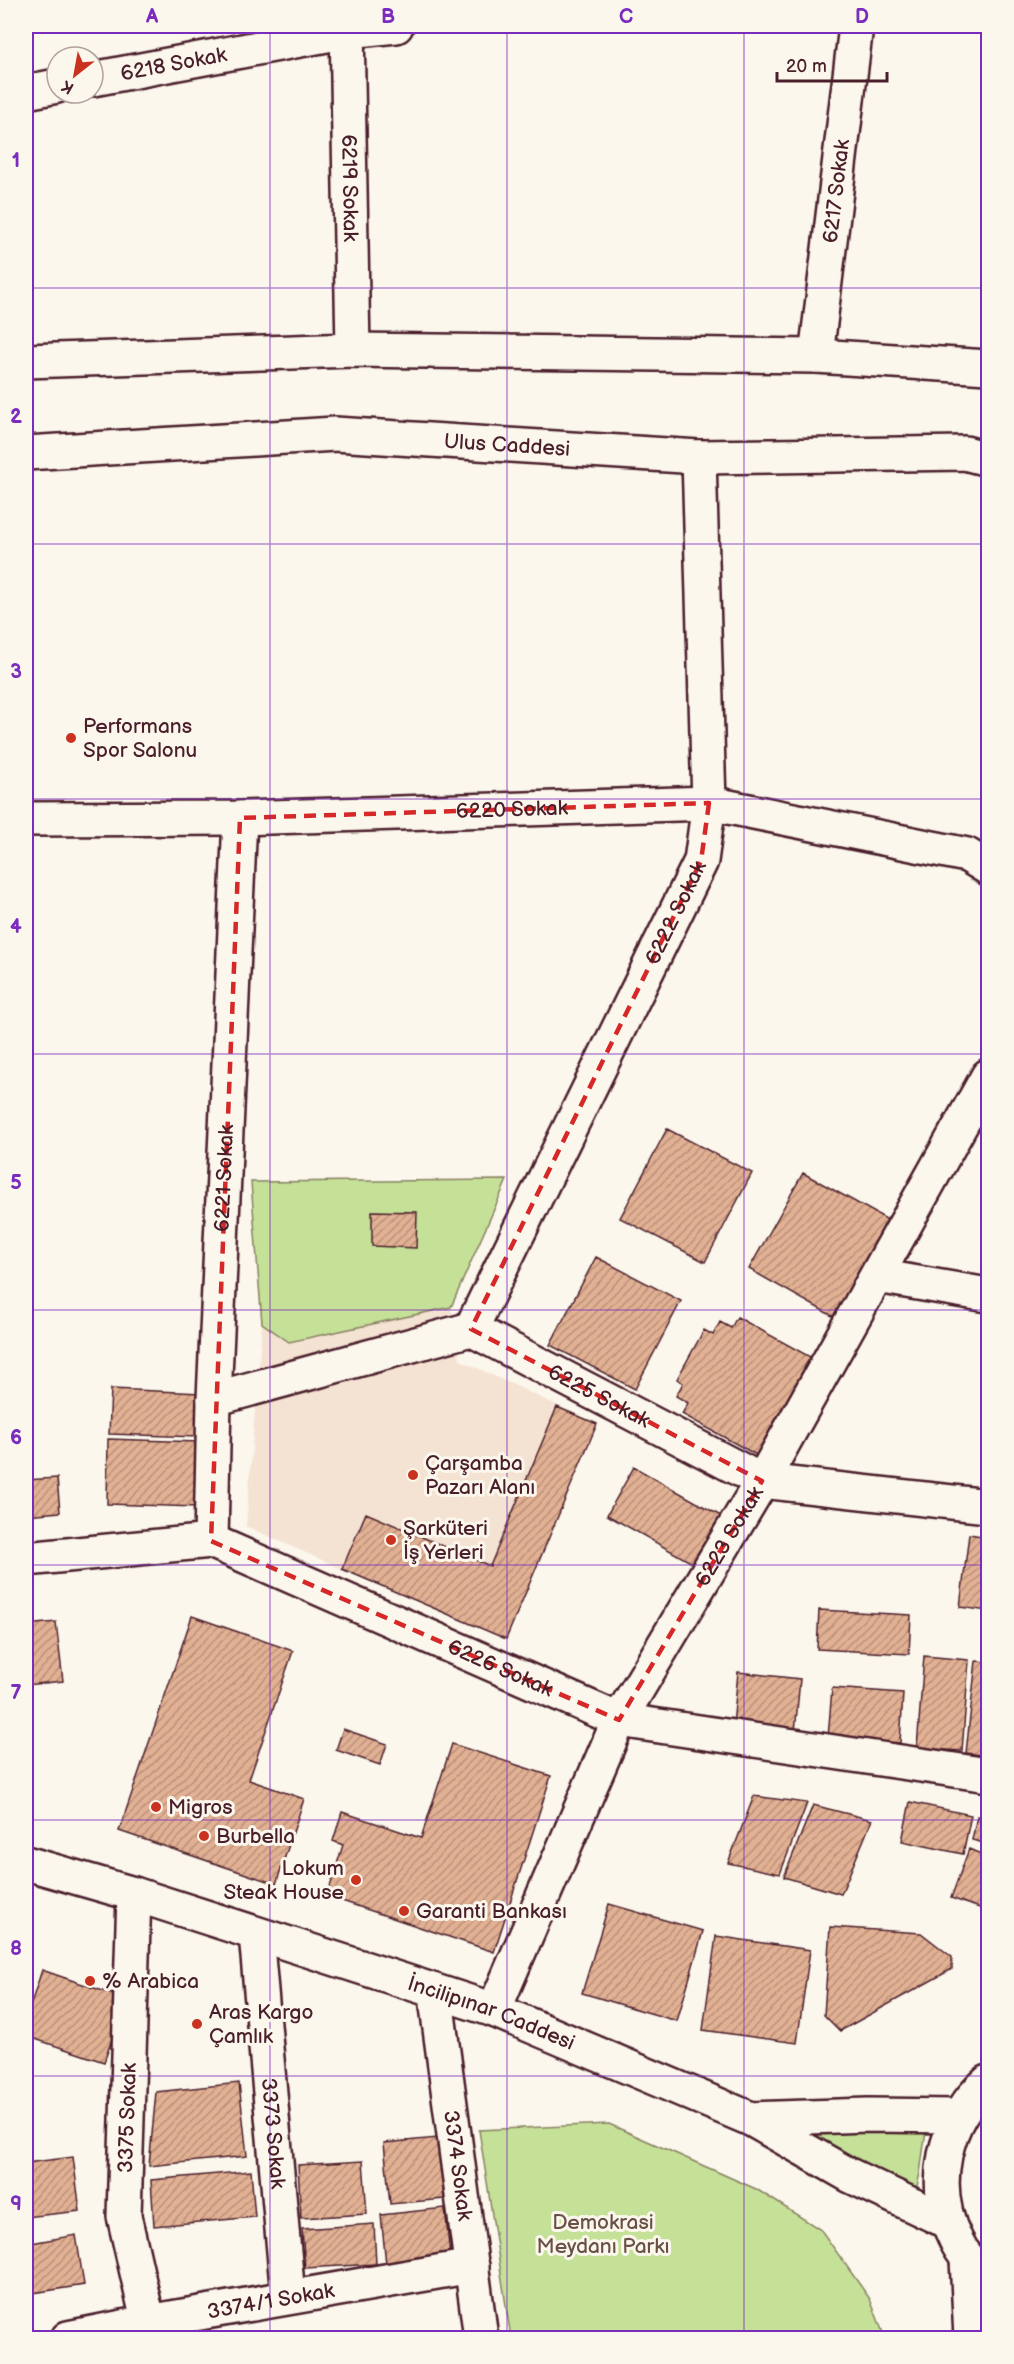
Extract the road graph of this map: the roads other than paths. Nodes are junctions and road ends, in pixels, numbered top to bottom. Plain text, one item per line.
1 (396, 26) edge
2 (856, 26) edge
3 (348, 28) edge
4 (105, 78) edge
5 (45, 88) edge
6 (26, 92) edge
7 (353, 350) junction
8 (816, 356) junction
9 (26, 361) edge
10 (988, 367) edge
11 (26, 453) edge
12 (699, 457) junction
13 (988, 459) edge
14 (709, 803) junction
15 (240, 818) junction
16 (26, 819) edge
17 (988, 868) edge
18 (988, 1076) edge
19 (877, 1276) junction
20 (988, 1294) edge
21 (471, 1329) junction
22 (214, 1399) junction
23 (762, 1481) junction
24 (988, 1506) edge
25 (211, 1541) junction
26 (26, 1559) edge
27 (620, 1720) junction
28 (988, 1775) edge
29 (26, 1863) edge
30 (134, 1894) junction
31 (256, 1934) junction
32 (435, 1991) junction
33 (494, 2010) junction
34 (988, 2082) edge
35 (959, 2116) junction
36 (751, 2119) junction
37 (948, 2222) junction
38 (472, 2266) junction
39 (978, 2269) edge
40 (288, 2297) junction
41 (150, 2330) edge
42 (68, 2338) edge
43 (481, 2338) edge
44 (970, 2338) edge

1 - 3 street, 6218 Sokak
2 - 8 street, 6217 Sokak
3 - 4 street, 6218 Sokak
3 - 7 street, 6219 Sokak
5 - 6 street
7 - 8 street
7 - 9 street
8 - 10 street
11 - 12 street, Ulus Caddesi
12 - 13 street, Ulus Caddesi
12 - 14 street, 6222 Sokak
14 - 15 street, 6220 Sokak
14 - 17 street, 6220 Sokak
14 - 21 street, 6222 Sokak
15 - 16 street, 6220 Sokak
15 - 22 street, 6221 Sokak
18 - 19 street, 6223 Sokak
19 - 20 street
19 - 23 street, 6223 Sokak
21 - 22 street
21 - 23 street, 6225 Sokak
22 - 25 street, 6221 Sokak
23 - 24 street, 6225 Sokak
23 - 27 street, 6223 Sokak
25 - 26 street, 6226 Sokak
25 - 27 street, 6226 Sokak
27 - 28 street, 6226 Sokak
27 - 33 street, 6223 Sokak
29 - 30 street, İncilipınar Caddesi
30 - 31 street, İncilipınar Caddesi
30 - 41 street, 3375 Sokak
31 - 32 street, İncilipınar Caddesi
31 - 40 street, 3373 Sokak
32 - 33 street, İncilipınar Caddesi
32 - 38 street, 3374 Sokak
33 - 36 street, İncilipınar Caddesi
34 - 35 street
35 - 36 street, İncilipınar Caddesi
35 - 37 street
36 - 37 street
37 - 39 street
38 - 40 street, 3374/1 Sokak
38 - 43 street, 3374 Sokak
39 - 44 street
40 - 41 street, 3374/1 Sokak
41 - 42 street, 3374/1 Sokak

